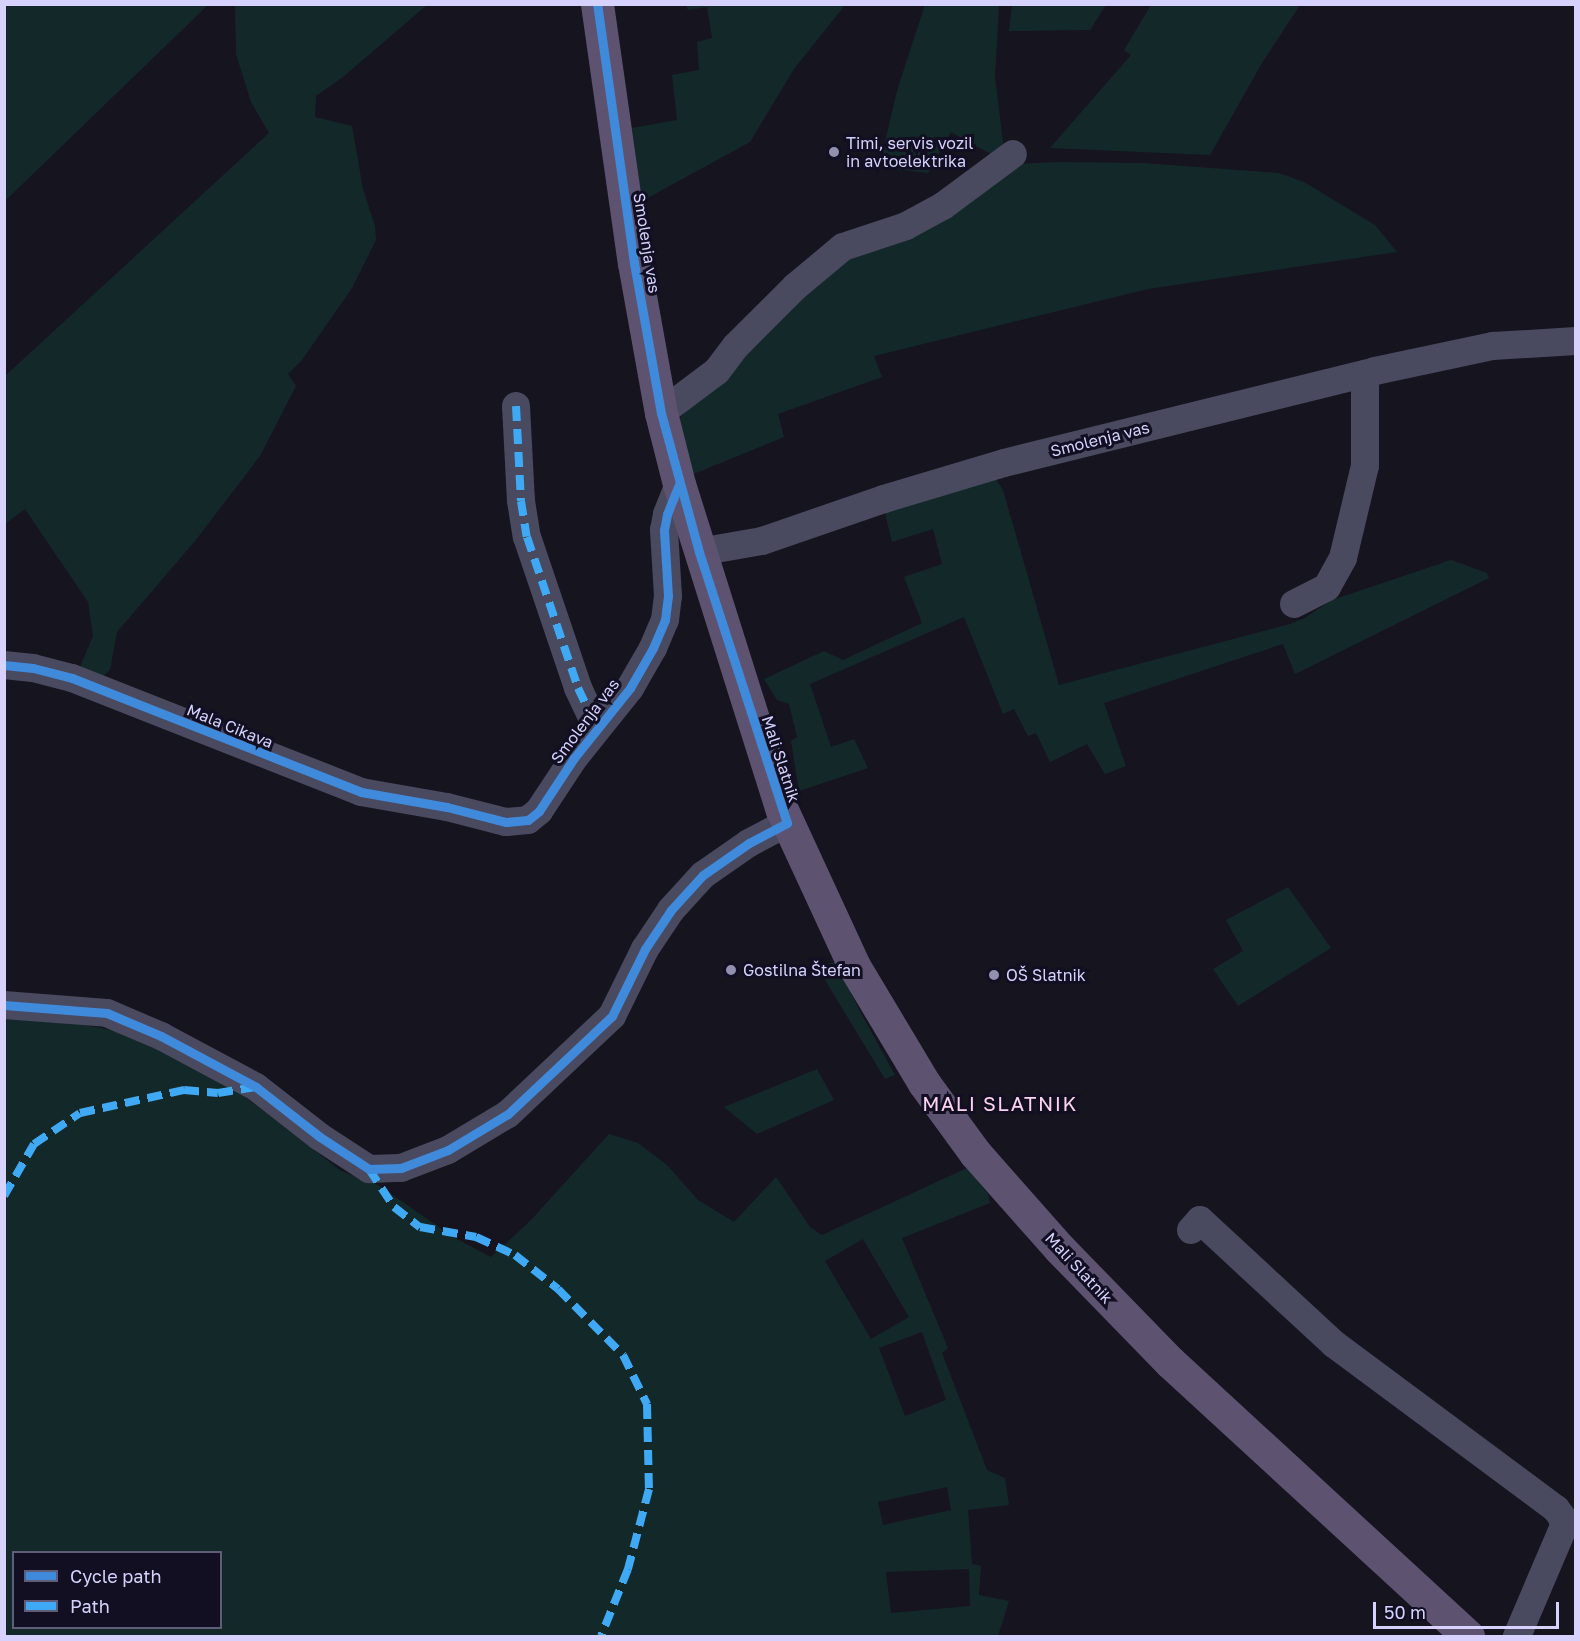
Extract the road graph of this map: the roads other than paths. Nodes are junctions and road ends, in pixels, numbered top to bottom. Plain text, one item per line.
1 (597, 4) edge
2 (1013, 154) dead end
3 (1575, 341) edge
4 (1365, 374) junction
5 (516, 406) dead end
6 (661, 413) junction
7 (679, 484) junction
8 (699, 552) junction
9 (1294, 604) dead end
10 (4, 665) edge
11 (597, 728) junction
12 (447, 807) joint
13 (787, 823) junction
14 (4, 1005) edge
15 (1191, 1230) dead end
16 (1468, 1636) edge
17 (1517, 1636) edge

1 - 6 main road, Smolenja vas
2 - 6 street
3 - 4 street, Smolenja vas
4 - 8 street, Smolenja vas
4 - 9 street
5 - 11 street
6 - 7 main road, Smolenja vas
7 - 8 main road, Smolenja vas
7 - 11 street, Smolenja vas
8 - 13 main road, Mali Slatnik
10 - 12 street, Mala Cikava
11 - 12 street, Smolenja vas
13 - 14 street, Mali Slatnik
13 - 16 main road, Mali Slatnik
15 - 17 street

